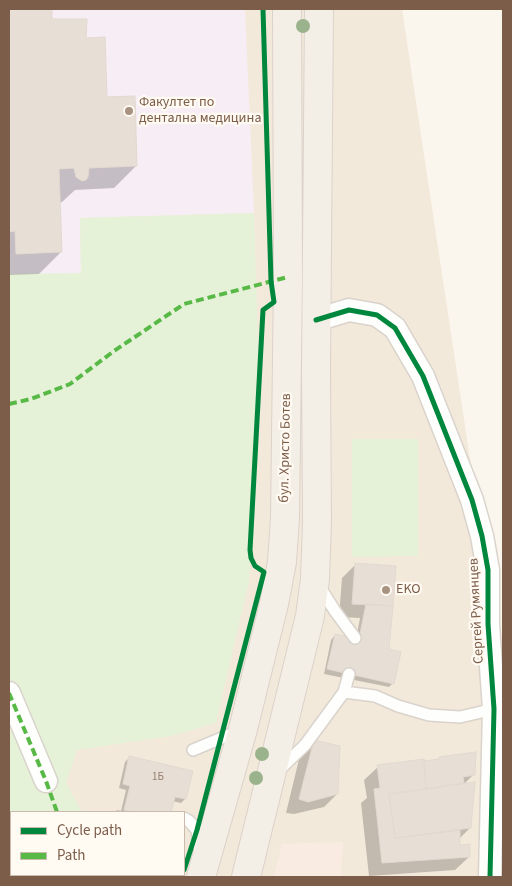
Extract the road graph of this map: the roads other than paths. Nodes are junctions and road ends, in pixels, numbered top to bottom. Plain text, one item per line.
1 (287, 9) edge
2 (319, 9) edge
3 (316, 320) junction
4 (315, 579) junction
5 (355, 638) dead end
6 (349, 674) dead end
7 (344, 692) junction
8 (9, 693) edge
9 (494, 709) junction
10 (242, 730) junction
11 (193, 750) dead end
12 (272, 776) junction
13 (46, 781) dead end
14 (185, 818) edge
15 (202, 874) edge
16 (246, 877) edge
17 (490, 877) edge

1 - 10 main road, бул. Христо Ботев
2 - 3 main road, бул. Христо Ботев
3 - 4 main road, бул. Христо Ботев
3 - 9 street, Сергей Румянцев
4 - 5 lane
4 - 12 main road, бул. Христо Ботев
6 - 7 lane
7 - 9 lane
7 - 12 lane
8 - 13 street
9 - 17 street, Сергей Румянцев
10 - 11 lane
10 - 15 main road, бул. Христо Ботев
12 - 16 main road, бул. Христо Ботев
14 - 15 lane

